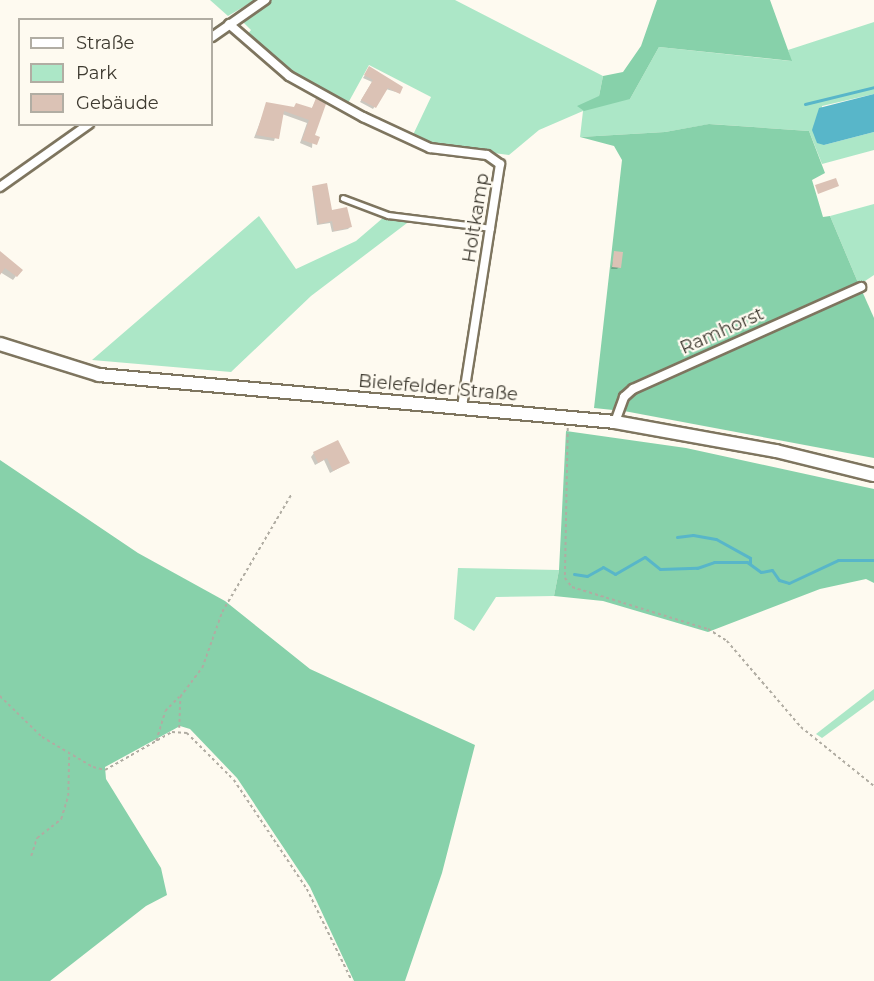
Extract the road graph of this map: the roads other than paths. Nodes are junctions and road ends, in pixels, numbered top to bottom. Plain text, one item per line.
1 (265, 0) edge
2 (229, 24) junction
3 (213, 36) edge
4 (86, 126) edge
5 (0, 187) edge
6 (343, 198) dead end
7 (491, 228) junction
8 (861, 287) dead end
9 (0, 344) edge
10 (462, 408) junction
11 (615, 423) junction
12 (874, 475) edge

1 - 2 street
2 - 3 street
2 - 7 street, Holtkamp
4 - 5 street
6 - 7 lane
7 - 10 street, Holtkamp
8 - 11 street, Ramhorst
9 - 10 main road, Bielefelder Straße
10 - 11 main road, Bielefelder Straße
11 - 12 main road, Bielefelder Straße

